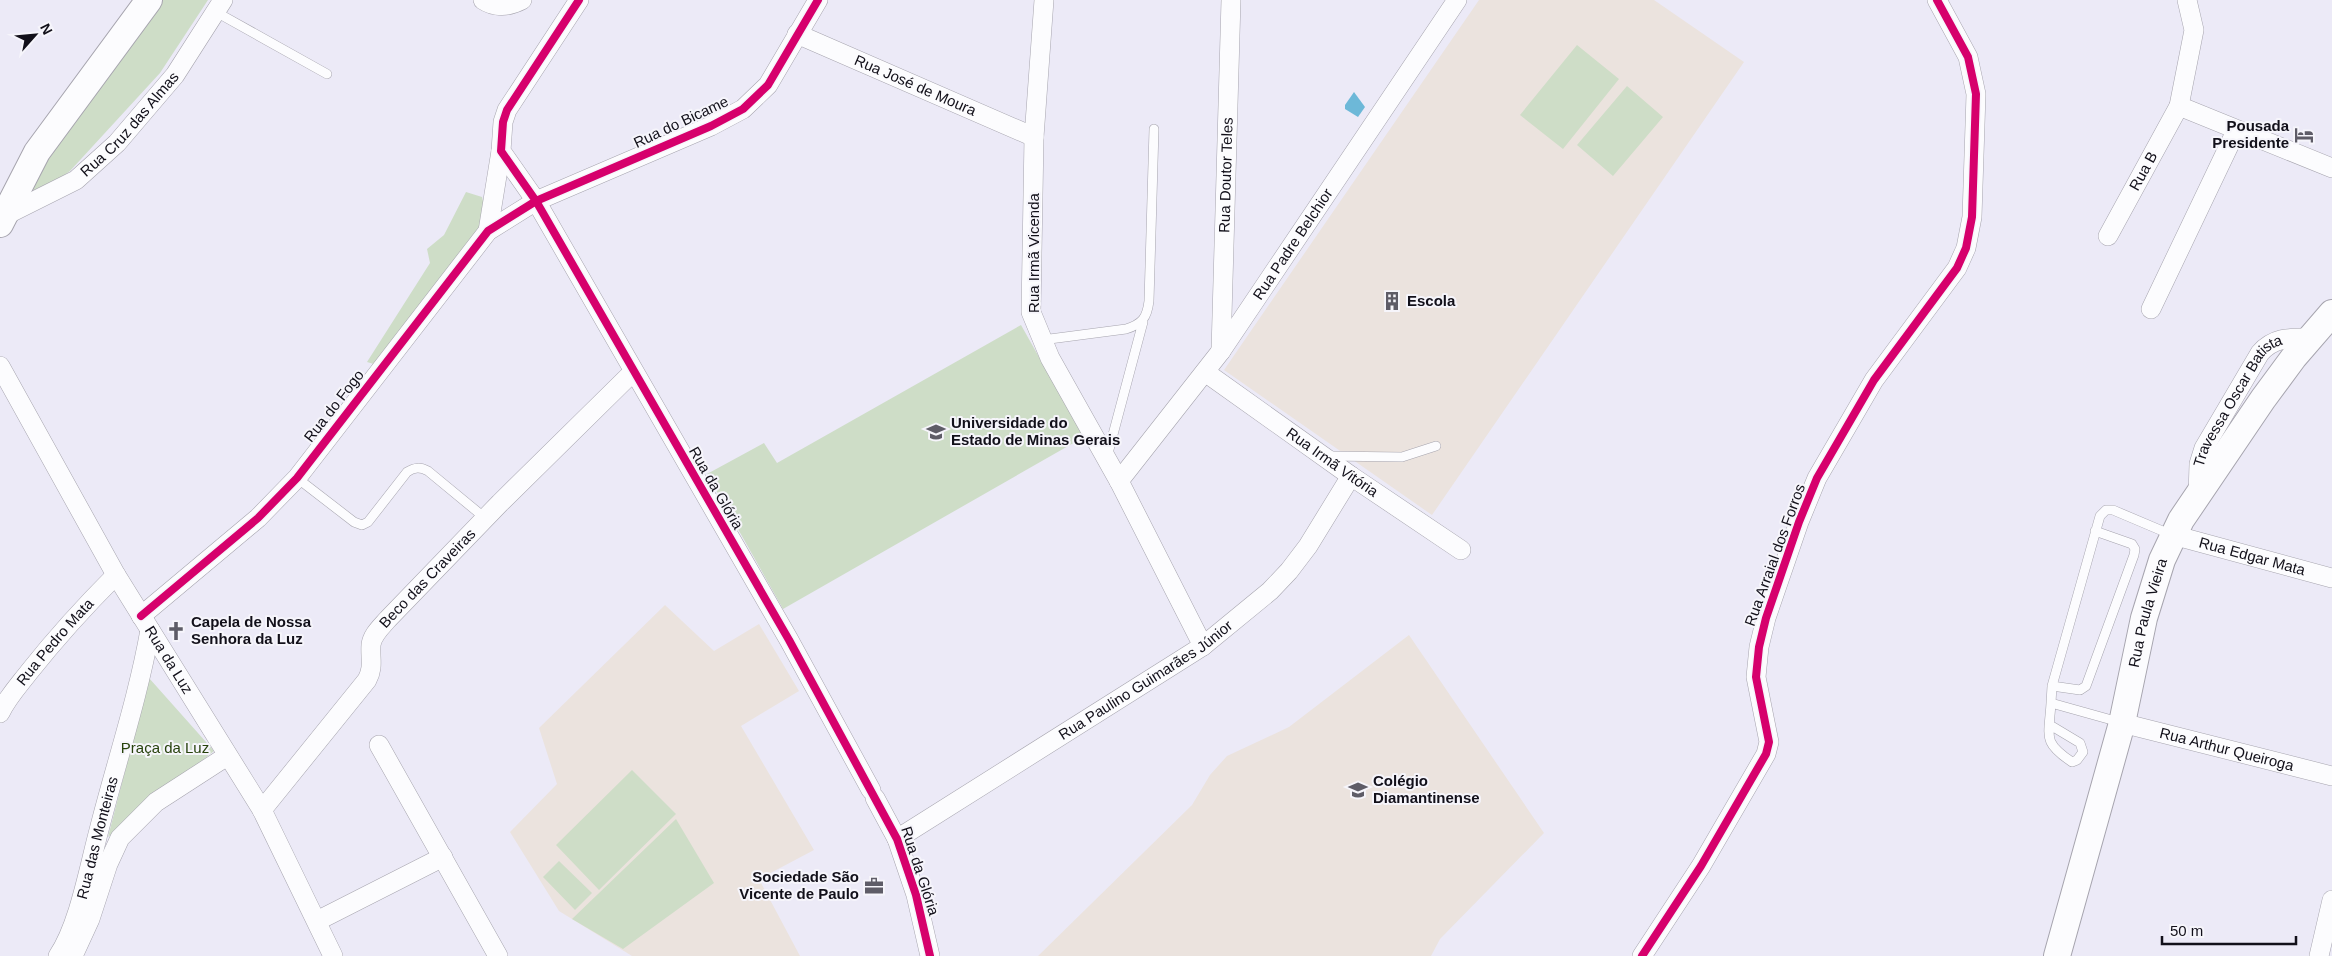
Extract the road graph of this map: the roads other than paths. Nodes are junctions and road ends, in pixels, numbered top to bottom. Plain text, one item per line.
1 (150, 0) edge
2 (483, 0) edge
3 (522, 0) edge
4 (579, 0) edge
5 (818, 0) edge
6 (1044, 0) edge
7 (1231, 0) edge
8 (1457, 0) edge
9 (1937, 0) edge
10 (2187, 0) edge
11 (219, 6) edge
12 (797, 34) junction
13 (327, 74) dead end
14 (2179, 106) junction
15 (1154, 129) dead end
16 (2236, 131) junction
17 (1034, 137) junction
18 (501, 151) junction
19 (2332, 168) edge
20 (536, 201) junction
21 (2, 220) edge
22 (488, 231) junction
23 (2108, 236) dead end
24 (2151, 310) dead end
25 (1143, 322) junction
26 (2323, 326) edge
27 (1041, 340) junction
28 (1221, 351) junction
29 (0, 366) edge
30 (633, 372) junction
31 (1205, 372) junction
32 (1436, 446) dead end
33 (1322, 456) junction
34 (1106, 459) junction
35 (1351, 476) junction
36 (297, 478) junction
37 (1119, 480) junction
38 (485, 518) junction
39 (2095, 531) junction
40 (2173, 535) junction
41 (1461, 550) dead end
42 (116, 575) junction
43 (2332, 578) edge
44 (145, 623) junction
45 (1203, 646) junction
46 (2052, 686) junction
47 (2051, 703) junction
48 (0, 713) edge
49 (2122, 722) junction
50 (2050, 725) dead end
51 (380, 745) dead end
52 (227, 756) junction
53 (2332, 776) edge
54 (262, 810) junction
55 (897, 839) junction
56 (443, 856) junction
57 (2332, 900) edge
58 (317, 921) junction
59 (58, 956) edge
60 (73, 956) edge
61 (333, 956) edge
62 (498, 956) edge
63 (930, 956) edge
64 (1642, 956) edge
65 (2057, 956) edge
66 (2319, 956) edge

1 - 21 main road
2 - 3 street
4 - 18 street
5 - 12 street, Rua do Bicame
6 - 17 street, Rua Irmã Vicenda
7 - 28 street, Rua Doutor Teles
8 - 28 street, Rua Padre Belchior
9 - 64 street, Rua Arraial dos Forros
10 - 14 street, Rua B
11 - 13 lane
11 - 21 street, Rua Cruz das Almas
12 - 17 street, Rua José de Moura
12 - 20 street, Rua do Bicame
14 - 16 street
14 - 23 street, Rua B
15 - 25 lane
16 - 19 street
16 - 24 street
17 - 27 street, Rua Irmã Vicenda
18 - 20 street, Rua da Glória
18 - 22 street
20 - 22 street, Rua do Fogo
20 - 30 street, Rua da Glória
22 - 36 street, Rua do Fogo
25 - 27 lane
25 - 34 lane
26 - 40 main road, Rua Paula Vieira
27 - 34 street, Rua Irmã Vicenda
28 - 31 street, Rua Padre Belchior
29 - 42 street, Rua da Luz
30 - 38 street, Beco das Craveiras
30 - 55 street, Rua da Glória
31 - 33 street, Rua Irmã Vitória
31 - 37 street, Rua Padre Belchior
32 - 33 lane
33 - 35 street, Rua Irmã Vitória
34 - 37 street, Rua Irmã Vicenda
35 - 41 street, Rua Irmã Vitória
35 - 45 street, Rua Paulino Guimarães Júnior
36 - 38 lane
36 - 44 street, Rua do Fogo
37 - 45 street, Rua Irmã Vicenda
38 - 54 street, Beco das Craveiras
39 - 40 lane
39 - 46 lane
39 - 46 lane
40 - 43 street, Rua Edgar Mata
40 - 49 main road, Rua Paula Vieira
42 - 44 street, Rua da Luz
42 - 48 street, Rua Pedro Mata
44 - 52 street, Rua da Luz
44 - 59 street, Rua das Monteiras
45 - 55 street, Rua Paulino Guimarães Júnior
46 - 47 lane
47 - 49 lane
47 - 50 lane
49 - 53 street, Rua Arthur Queiroga
49 - 65 main road, Rua Paula Vieira
51 - 56 street
52 - 54 street, Rua da Luz
52 - 60 street
54 - 58 street, Rua da Luz
55 - 63 street, Rua da Glória
56 - 58 street
56 - 62 street
57 - 66 street
58 - 61 street, Rua da Luz

